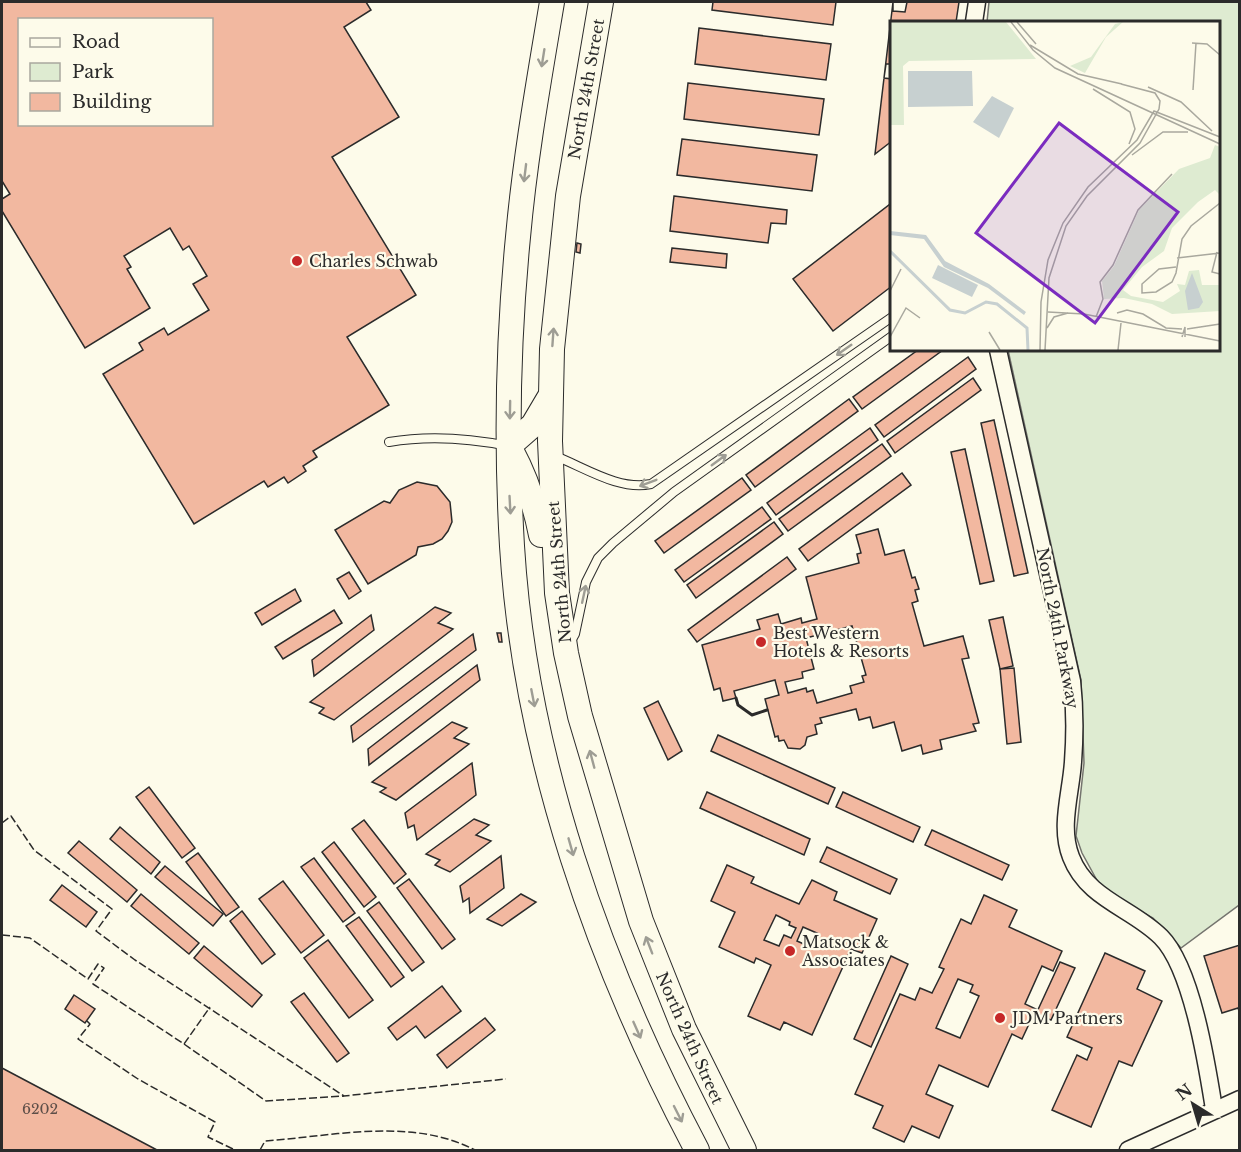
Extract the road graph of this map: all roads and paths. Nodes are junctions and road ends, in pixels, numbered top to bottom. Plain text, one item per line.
1 (552, 2) edge
2 (601, 2) edge
3 (609, 2) edge
4 (977, 2) edge
5 (974, 21) edge
6 (596, 35) junction
7 (890, 318) edge
8 (890, 337) edge
9 (998, 351) edge
10 (551, 395) junction
11 (389, 442) dead end
12 (509, 446) junction
13 (550, 454) junction
14 (561, 619) junction
15 (566, 649) junction
16 (1239, 1099) edge
17 (1214, 1109) junction
18 (697, 1150) edge
19 (744, 1150) edge
20 (1128, 1150) edge

1 -> 12 main road
2 - 6 main road, North 24th Street
3 - 6 main road
4 - 5 street
10 -> 6 main road, North 24th Street
7 -> 13 lane
15 -> 8 lane
9 - 17 street, North 24th Parkway
10 - 12 main road
10 - 13 main road, North 24th Street
11 - 12 lane
12 - 14 main road
12 -> 18 main road
13 - 14 main road, North 24th Street
14 - 15 main road, North 24th Street
19 -> 15 main road, North 24th Street
16 - 17 street
17 - 20 street

